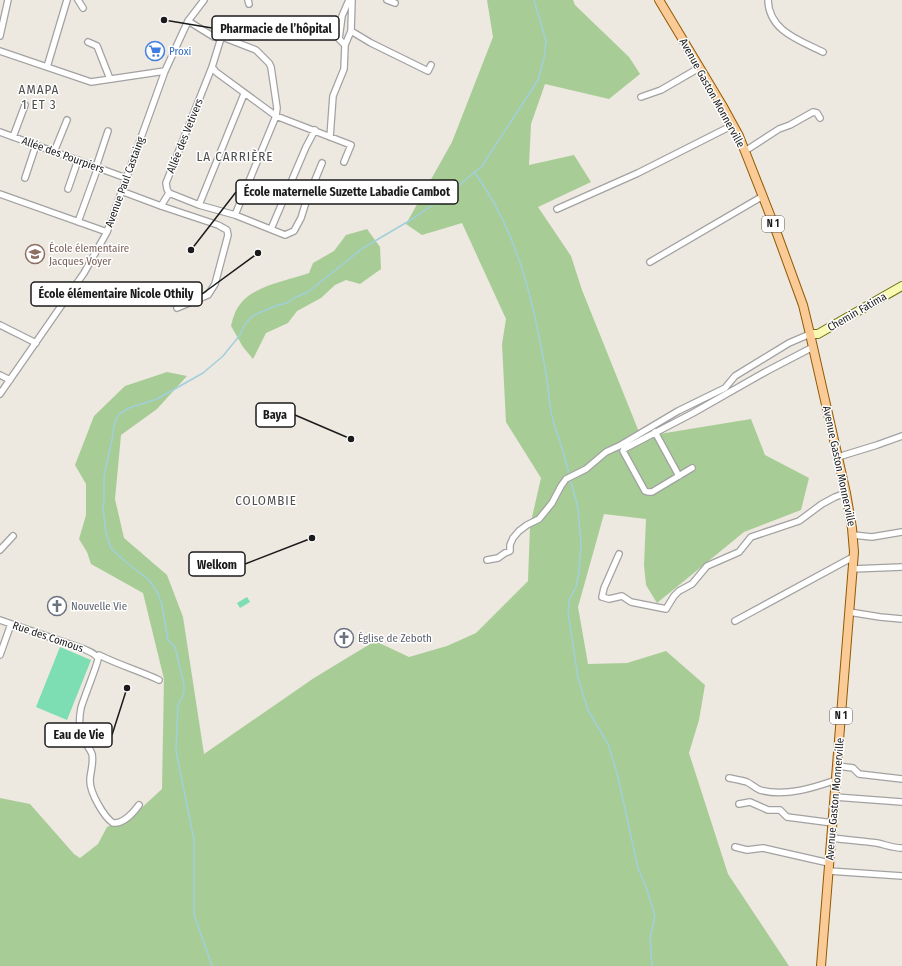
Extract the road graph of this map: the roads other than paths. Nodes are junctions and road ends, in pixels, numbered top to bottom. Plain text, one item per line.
1 (8, 0) edge
2 (67, 0) edge
3 (78, 0) edge
4 (204, 0) edge
5 (349, 0) edge
6 (352, 0) edge
7 (387, 0) edge
8 (659, 0) edge
9 (768, 0) edge
10 (395, 3) dead end
11 (83, 8) dead end
12 (188, 21) junction
13 (351, 30) junction
14 (0, 36) edge
15 (221, 38) junction
16 (88, 42) dead end
17 (345, 45) junction
18 (0, 51) edge
19 (823, 52) dead end
20 (431, 65) dead end
21 (212, 67) junction
22 (48, 68) junction
23 (699, 68) junction
24 (166, 71) junction
25 (110, 79) junction
26 (244, 94) junction
27 (641, 97) dead end
28 (25, 105) dead end
29 (276, 116) junction
30 (820, 118) dead end
31 (67, 120) dead end
32 (733, 125) junction
33 (315, 130) junction
34 (0, 132) edge
35 (108, 132) dead end
36 (13, 137) junction
37 (330, 137) junction
38 (36, 145) junction
39 (745, 151) junction
40 (54, 152) junction
41 (78, 160) junction
42 (344, 162) dead end
43 (322, 163) dead end
44 (97, 167) junction
45 (26, 178) dead end
46 (126, 178) junction
47 (68, 189) dead end
48 (121, 191) junction
49 (169, 193) junction
50 (0, 194) edge
51 (763, 196) junction
52 (199, 205) junction
53 (161, 206) junction
54 (557, 209) dead end
55 (235, 215) junction
56 (78, 222) junction
57 (271, 229) junction
58 (107, 232) junction
59 (650, 262) dead end
60 (902, 286) edge
61 (177, 308) dead end
62 (0, 325) edge
63 (810, 334) junction
64 (36, 343) junction
65 (813, 347) junction
66 (0, 375) edge
67 (10, 380) junction
68 (0, 394) edge
69 (655, 432) junction
70 (902, 436) edge
71 (838, 457) junction
72 (692, 468) dead end
73 (679, 476) junction
74 (846, 493) junction
75 (902, 532) edge
76 (853, 535) junction
77 (13, 536) dead end
78 (0, 550) edge
79 (618, 554) dead end
80 (853, 557) junction
81 (487, 560) dead end
82 (902, 567) edge
83 (852, 570) junction
84 (849, 612) junction
85 (902, 619) edge
86 (0, 620) edge
87 (735, 621) dead end
88 (11, 624) junction
89 (0, 656) edge
90 (97, 657) junction
91 (160, 680) dead end
92 (838, 766) junction
93 (728, 778) dead end
94 (902, 779) edge
95 (836, 780) junction
96 (835, 798) junction
97 (902, 802) edge
98 (740, 804) dead end
99 (139, 805) dead end
100 (833, 823) junction
101 (832, 838) junction
102 (735, 847) dead end
103 (902, 848) edge
104 (829, 867) junction
105 (902, 876) edge
106 (821, 966) edge

1 - 14 street
2 - 22 street
3 - 11 street
4 - 12 street, Avenue Paul Castaing
5 - 17 street
6 - 13 street
7 - 10 street
8 - 23 main road, Avenue Gaston Monnerville / N 1
9 - 19 street
12 - 15 street
12 - 24 street, Avenue Paul Castaing
13 - 17 street
13 - 20 street
15 - 21 street, Allée des Vetivers
15 - 29 street
16 - 25 street
17 - 37 street
18 - 22 street
21 - 26 street
21 - 49 street, Allée des Vetivers
22 - 25 street
23 - 27 street
23 - 32 main road, Avenue Gaston Monnerville / N 1
24 - 25 street
24 - 46 street, Avenue Paul Castaing
26 - 29 street
26 - 52 street
28 - 36 street
29 - 33 street
29 - 55 street
30 - 39 street
31 - 40 street
32 - 39 main road, Avenue Gaston Monnerville / N 1
32 - 54 street
33 - 37 street
33 - 57 street
34 - 36 street, Allée des Pourpiers
35 - 44 street
36 - 38 street, Allée des Pourpiers
37 - 42 street
38 - 40 street, Allée des Pourpiers
38 - 45 street
39 - 51 main road, Avenue Gaston Monnerville / N 1
40 - 41 street, Allée des Pourpiers
41 - 44 street, Allée des Pourpiers
41 - 47 street
43 - 57 street
44 - 46 street, Allée des Pourpiers
44 - 56 street
46 - 48 street, Avenue Paul Castaing
48 - 53 street
48 - 58 street, Avenue Paul Castaing
49 - 52 street
49 - 53 street
50 - 56 street
51 - 59 street
51 - 63 main road, Avenue Gaston Monnerville / N 1
52 - 55 street
53 - 61 street
55 - 57 street
56 - 58 street
58 - 64 street, Avenue Paul Castaing
60 - 63 street, Chemin Fatima
62 - 64 street
63 - 65 main road, Avenue Gaston Monnerville / N 1
63 - 81 street
64 - 67 street, Avenue Paul Castaing
65 - 69 street
65 - 71 main road, Avenue Gaston Monnerville / N 1
66 - 67 street
67 - 68 street, Avenue Paul Castaing
69 - 73 street
69 - 73 street
70 - 71 street
71 - 74 main road, Avenue Gaston Monnerville / N 1
72 - 73 street
74 - 76 main road, Avenue Gaston Monnerville / N 1
74 - 79 street
75 - 76 street
76 - 80 main road, Avenue Gaston Monnerville / N 1
77 - 78 street
80 - 83 main road, Avenue Gaston Monnerville / N 1
80 - 87 street
82 - 83 street
83 - 84 main road, Avenue Gaston Monnerville / N 1
84 - 85 street
84 - 92 main road, Avenue Gaston Monnerville / N 1
86 - 88 street, Rue des Comous
88 - 89 street
88 - 90 street, Rue des Comous
90 - 91 street
90 - 99 street, Rue des Comous
92 - 94 street
92 - 95 main road, Avenue Gaston Monnerville / N 1
93 - 95 street
95 - 96 main road, Avenue Gaston Monnerville / N 1
96 - 97 street
96 - 100 main road, Avenue Gaston Monnerville / N 1
98 - 100 street
100 - 101 main road, Avenue Gaston Monnerville / N 1
101 - 103 street
101 - 104 main road, Avenue Gaston Monnerville / N 1
102 - 104 street
104 - 105 street
104 - 106 main road, Avenue Gaston Monnerville / N 1

